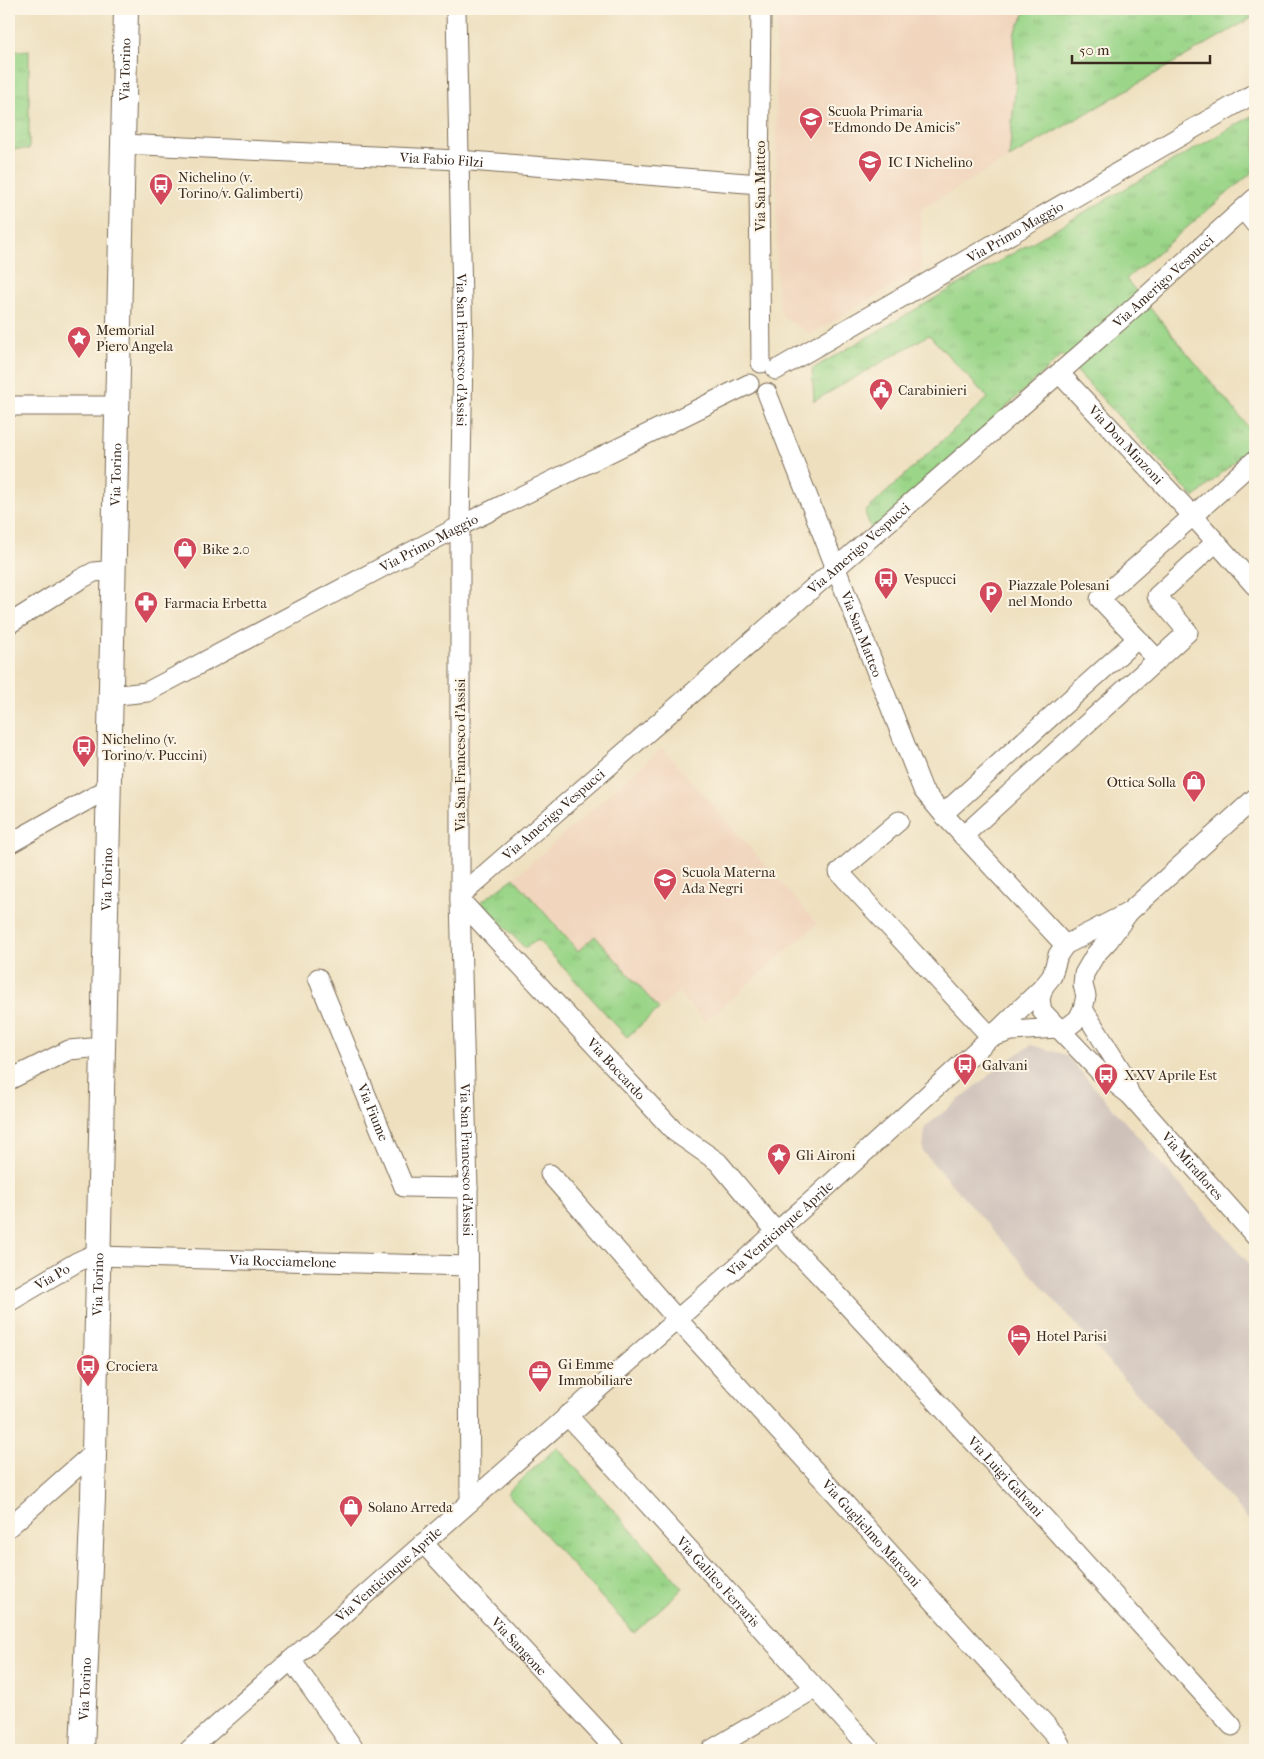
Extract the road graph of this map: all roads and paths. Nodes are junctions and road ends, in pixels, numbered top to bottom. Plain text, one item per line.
1 (126, 9) edge
2 (456, 9) edge
3 (761, 9) edge
4 (1255, 93) edge
5 (123, 144) junction
6 (458, 160) junction
7 (759, 184) junction
8 (1249, 204) edge
9 (1255, 224) edge
10 (768, 366) junction
11 (1059, 373) junction
12 (748, 384) junction
13 (767, 392) junction
14 (9, 406) edge
15 (118, 406) junction
16 (1255, 460) edge
17 (1193, 516) junction
18 (460, 526) junction
19 (1216, 542) junction
20 (835, 568) junction
21 (115, 570) junction
22 (1255, 586) edge
23 (9, 624) edge
24 (1138, 639) junction
25 (1158, 660) junction
26 (110, 696) junction
27 (109, 788) junction
28 (1255, 798) edge
29 (943, 814) junction
30 (899, 821) dead end
31 (963, 836) junction
32 (9, 844) edge
33 (460, 898) junction
34 (1128, 912) junction
35 (1069, 943) junction
36 (1095, 955) junction
37 (318, 978) dead end
38 (1044, 986) junction
39 (1083, 1009) junction
40 (1057, 1028) junction
41 (991, 1037) junction
42 (103, 1046) junction
43 (9, 1080) edge
44 (1130, 1095) junction
45 (550, 1174) dead end
46 (468, 1188) junction
47 (776, 1231) junction
48 (1255, 1236) edge
49 (97, 1256) junction
50 (468, 1266) junction
51 (9, 1302) edge
52 (677, 1319) junction
53 (567, 1415) junction
54 (94, 1452) junction
55 (470, 1501) junction
56 (9, 1527) edge
57 (423, 1543) junction
58 (291, 1660) junction
59 (814, 1689) junction
60 (1232, 1726) dead end
61 (869, 1747) dead end
62 (82, 1750) edge
63 (189, 1750) edge
64 (355, 1750) edge
65 (616, 1750) edge
66 (711, 1750) edge
67 (1063, 1750) edge

1 - 5 main road, Via Torino
2 - 6 street, Via San Francesco d'Assisi
3 - 7 street, Via San Matteo
4 - 10 street, Via Primo Maggio
5 - 6 street, Via Fabio Filzi
5 - 15 main road, Via Torino
6 - 7 street, Via Fabio Filzi
6 - 18 street, Via San Francesco d'Assisi
7 - 10 street, Via San Matteo
8 - 9 street
8 - 11 street, Via Amerigo Vespucci
10 - 12 street
10 - 13 street
11 - 17 street, Via Don Minzoni
11 - 20 street, Via Amerigo Vespucci
12 - 13 street
12 - 18 street, Via Primo Maggio
13 - 20 street, Via San Matteo
14 - 15 street
15 - 21 main road, Via Torino
16 - 17 street
17 - 19 street, Via Don Minzoni
17 - 24 street
18 - 26 street, Via Primo Maggio
18 - 33 street, Via San Francesco d'Assisi
19 - 22 street, Via Don Minzoni
19 - 25 street
20 - 29 street, Via San Matteo
20 - 33 street, Via Amerigo Vespucci
21 - 23 street
21 - 26 main road, Via Torino
24 - 25 street
24 - 29 street
25 - 31 street
26 - 27 main road, Via Torino
27 - 32 street
27 - 42 main road, Via Torino
28 - 34 street
29 - 31 street, Via San Matteo
30 - 41 street
31 - 35 street, Via San Matteo
33 - 46 street, Via San Francesco d'Assisi
33 - 47 street, Via Boccardo
34 - 35 street
34 - 36 street
35 - 36 street, Via San Matteo
35 - 38 street
36 - 39 street
37 - 46 street, Via Fiume
38 - 40 street, Via Miraflores
38 - 41 street, Via Venticinque Aprile
39 - 40 street
39 - 44 street, Via Miraflores
40 - 41 street, Via Venticinque Aprile
40 - 44 street, Via Miraflores
41 - 47 street, Via Venticinque Aprile
42 - 43 street
42 - 49 main road, Via Torino
44 - 48 street, Via Miraflores
45 - 52 street
46 - 50 street, Via San Francesco d'Assisi
47 - 52 street, Via Venticinque Aprile
47 - 60 street, Via Luigi Galvani
49 - 50 street, Via Rocciamelone
49 - 51 street, Via Po
49 - 54 main road, Via Torino
50 - 55 street, Via San Francesco d'Assisi
52 - 53 street, Via Venticinque Aprile
52 - 67 street, Via Guglielmo Marconi
53 - 55 street, Via Venticinque Aprile
53 - 59 street, Via Galileo Ferraris
54 - 56 street
54 - 62 main road, Via Torino
55 - 57 street, Via Venticinque Aprile
57 - 58 street, Via Venticinque Aprile
57 - 65 street, Via Sangone
58 - 63 street, Via Venticinque Aprile
58 - 64 street
59 - 61 street, Via Galileo Ferraris
59 - 66 street

